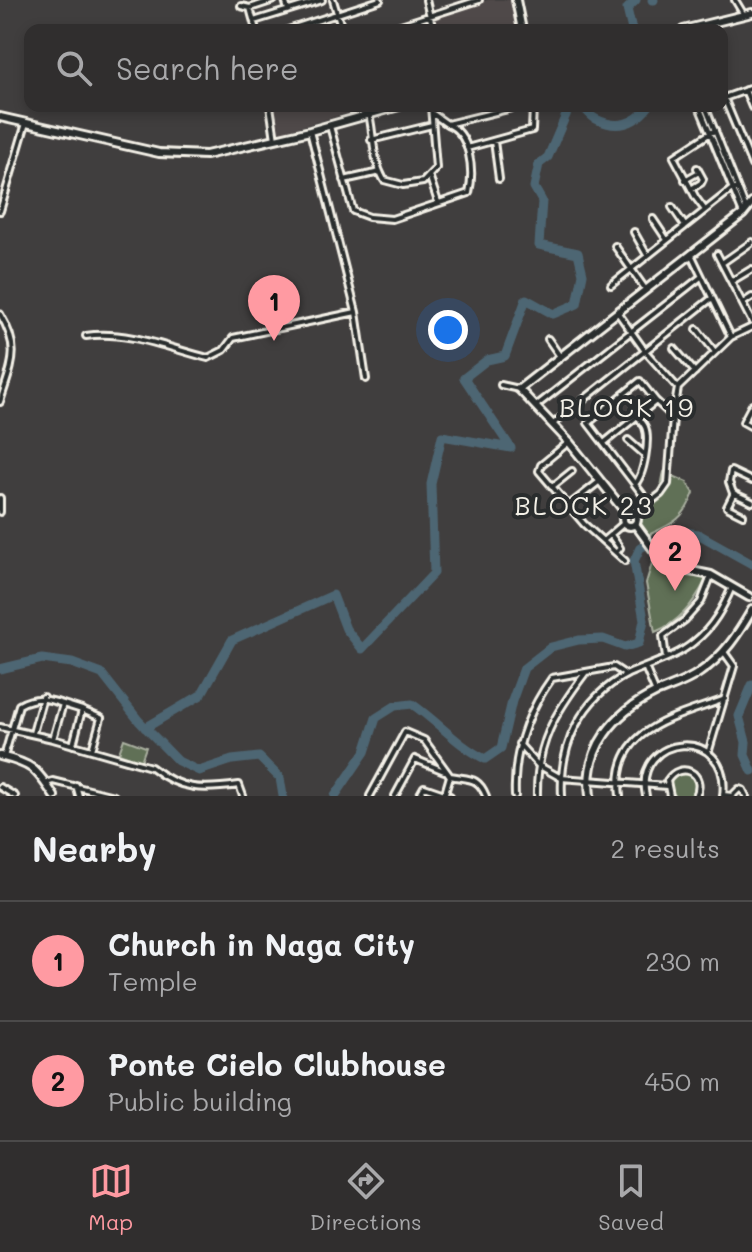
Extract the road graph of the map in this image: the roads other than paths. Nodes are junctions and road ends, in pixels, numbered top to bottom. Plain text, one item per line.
1 (274, 0) edge
2 (285, 0) edge
3 (322, 0) edge
4 (333, 0) edge
5 (380, 0) edge
6 (426, 0) edge
7 (479, 0) edge
8 (516, 0) edge
9 (735, 0) edge
10 (241, 6) dead end
11 (250, 8) junction
12 (288, 10) junction
13 (337, 13) junction
14 (752, 13) edge
15 (744, 15) junction
16 (430, 16) junction
17 (254, 21) junction
18 (255, 24) edge
19 (305, 24) edge
20 (340, 24) edge
21 (404, 24) edge
22 (432, 24) edge
23 (521, 24) edge
24 (707, 24) edge
25 (752, 88) edge
26 (745, 90) junction
27 (728, 96) edge
28 (752, 107) edge
29 (728, 109) edge
30 (271, 112) edge
31 (377, 112) edge
32 (496, 112) edge
33 (533, 112) edge
34 (702, 112) edge
35 (707, 112) edge
36 (370, 114) junction
37 (433, 114) joint
38 (0, 117) edge
39 (26, 123) junction
40 (447, 124) junction
41 (432, 125) junction
42 (330, 126) junction
43 (310, 131) junction
44 (712, 131) junction
45 (275, 139) junction
46 (371, 140) junction
47 (494, 141) junction
48 (467, 148) junction
49 (750, 167) edge
50 (380, 172) junction
51 (430, 178) junction
52 (499, 179) dead end
53 (344, 180) junction
54 (685, 180) junction
55 (691, 189) junction
56 (735, 189) junction
57 (438, 203) junction
58 (672, 207) dead end
59 (747, 209) edge
60 (705, 210) junction
61 (0, 211) edge
62 (653, 219) dead end
63 (685, 226) junction
64 (634, 232) dead end
65 (667, 240) junction
66 (752, 242) edge
67 (615, 246) dead end
68 (691, 254) junction
69 (717, 254) dead end
70 (647, 255) junction
71 (722, 263) junction
72 (630, 269) junction
73 (752, 269) edge
74 (701, 277) junction
75 (732, 281) junction
76 (611, 285) dead end
77 (646, 290) junction
78 (752, 297) edge
79 (712, 298) junction
80 (743, 303) junction
81 (356, 312) junction
82 (618, 313) junction
83 (0, 314) edge
84 (752, 324) edge
85 (697, 329) dead end
86 (632, 331) junction
87 (86, 336) dead end
88 (731, 337) junction
89 (548, 339) dead end
90 (674, 348) dead end
91 (645, 351) junction
92 (716, 352) junction
93 (559, 355) junction
94 (695, 372) junction
95 (366, 379) dead end
96 (501, 385) dead end
97 (678, 388) junction
98 (519, 389) junction
99 (656, 401) junction
100 (0, 402) edge
101 (752, 405) edge
102 (535, 407) junction
103 (638, 416) junction
104 (673, 417) junction
105 (553, 424) junction
106 (752, 427) edge
107 (628, 440) dead end
108 (569, 442) junction
109 (604, 443) junction
110 (644, 454) junction
111 (572, 471) dead end
112 (600, 481) junction
113 (752, 481) edge
114 (635, 484) junction
115 (552, 487) junction
116 (734, 493) junction
117 (0, 498) edge
118 (752, 502) edge
119 (650, 504) junction
120 (568, 506) junction
121 (0, 512) edge
122 (626, 513) junction
123 (635, 514) junction
124 (743, 515) dead end
125 (624, 523) junction
126 (635, 524) junction
127 (611, 535) junction
128 (603, 541) junction
129 (616, 553) junction
130 (625, 561) dead end
131 (711, 575) junction
132 (732, 586) junction
133 (750, 595) edge
134 (752, 610) edge
135 (724, 652) junction
136 (666, 658) junction
137 (645, 667) junction
138 (586, 672) junction
139 (626, 675) junction
140 (656, 693) junction
141 (43, 697) junction
142 (725, 699) junction
143 (63, 704) junction
144 (82, 710) junction
145 (0, 727) edge
146 (12, 730) junction
147 (33, 734) junction
148 (53, 739) junction
149 (519, 744) junction
150 (72, 745) junction
151 (92, 750) junction
152 (709, 751) junction
153 (2, 756) edge
154 (538, 765) junction
155 (448, 774) junction
156 (561, 778) junction
157 (588, 781) junction
158 (618, 782) junction
159 (46, 783) junction
160 (643, 784) junction
161 (76, 785) junction
162 (667, 786) junction
163 (0, 787) edge
164 (107, 795) edge
165 (446, 795) edge
166 (724, 795) edge
167 (15, 796) edge
168 (53, 796) edge
169 (79, 796) edge
170 (114, 796) edge
171 (243, 796) edge
172 (370, 796) edge
173 (395, 796) edge
174 (419, 796) edge
175 (486, 796) edge
176 (515, 796) edge
177 (537, 796) edge
178 (562, 796) edge
179 (590, 796) edge
180 (620, 796) edge
181 (646, 796) edge
182 (670, 796) edge
183 (696, 796) edge
184 (732, 796) edge
185 (746, 796) edge

1 - 11 street
2 - 12 street
3 - 12 street
4 - 13 street
5 - 13 street
6 - 16 street
7 - 16 street
8 - 23 street
9 - 15 street
10 - 11 street
11 - 17 street
12 - 17 street
13 - 19 street
13 - 20 street
14 - 15 street
15 - 24 street
16 - 21 street
16 - 22 street
17 - 18 street
25 - 26 street
26 - 27 street
26 - 28 street
29 - 49 street
30 - 45 street
31 - 36 street
32 - 40 street
33 - 47 street
34 - 44 street
35 - 44 street
36 - 42 street
36 - 46 street
37 - 40 street
37 - 41 street
38 - 39 street
39 - 45 street
39 - 61 street
40 - 48 street
41 - 46 street
41 - 51 street
42 - 43 street
42 - 53 street
43 - 45 street
43 - 81 street
44 - 54 street
44 - 56 street
46 - 50 street
47 - 48 street
47 - 52 street
48 - 57 street
50 - 51 street
50 - 53 street
51 - 57 street
53 - 57 street
54 - 55 street
54 - 55 street
55 - 60 street
56 - 59 street
56 - 60 street
58 - 63 street
59 - 68 street
60 - 63 street
62 - 65 street
63 - 65 street
64 - 70 street
65 - 70 street
66 - 71 street
67 - 72 street
68 - 74 street
68 - 77 street
69 - 71 street
70 - 72 street
71 - 75 street
72 - 76 street
72 - 77 street
73 - 75 street
74 - 79 street
74 - 86 street
75 - 80 street
77 - 82 street
78 - 80 street
79 - 88 street
79 - 91 street
80 - 84 street
81 - 87 street
81 - 95 street
82 - 86 street
82 - 93 street
83 - 100 street
84 - 88 street
85 - 92 street
86 - 91 street
86 - 102 street
88 - 92 street
89 - 93 street
90 - 94 street
91 - 97 street
91 - 105 street
92 - 94 street
93 - 98 street
94 - 97 street
96 - 98 street
97 - 104 street
98 - 102 street
99 - 103 street
99 - 104 street
99 - 109 street
101 - 106 street
102 - 105 street
103 - 109 street
103 - 110 street
104 - 119 street
105 - 108 street
107 - 110 street
108 - 112 street
108 - 115 street
109 - 114 street
110 - 114 street
111 - 115 street
112 - 120 street
112 - 122 street
113 - 116 street
114 - 119 street
115 - 120 street
116 - 118 street
116 - 124 street
117 - 121 street
119 - 123 street
120 - 128 street
122 - 123 street
122 - 125 street
123 - 126 street
125 - 126 street
125 - 127 street
126 - 131 street
127 - 128 street
127 - 129 street
128 - 129 street
129 - 130 street
131 - 132 street
131 - 136 street
132 - 133 street
132 - 136 street
133 - 134 street
134 - 135 street
135 - 140 street
135 - 142 street
136 - 137 street
137 - 139 street
137 - 140 street
138 - 139 street
138 - 149 street
138 - 154 street
139 - 156 street
140 - 157 street
141 - 143 street
141 - 146 street
141 - 147 street
142 - 152 street
142 - 158 street
143 - 144 street
143 - 148 street
144 - 150 street
144 - 151 street
145 - 146 street
146 - 147 street
146 - 153 street
147 - 148 street
148 - 150 street
149 - 154 street
149 - 176 street
150 - 151 street
151 - 171 street
152 - 160 street
152 - 166 street
153 - 159 street
154 - 156 street
154 - 177 street
155 - 165 street
155 - 172 street
155 - 173 street
155 - 175 street
156 - 157 street
156 - 178 street
157 - 158 street
157 - 179 street
158 - 160 street
158 - 180 street
159 - 161 street
159 - 168 street
160 - 162 street
160 - 181 street
161 - 164 street
161 - 169 street
162 - 182 street
162 - 183 street
163 - 167 street
164 - 170 street
165 - 174 street
166 - 184 street
184 - 185 street

